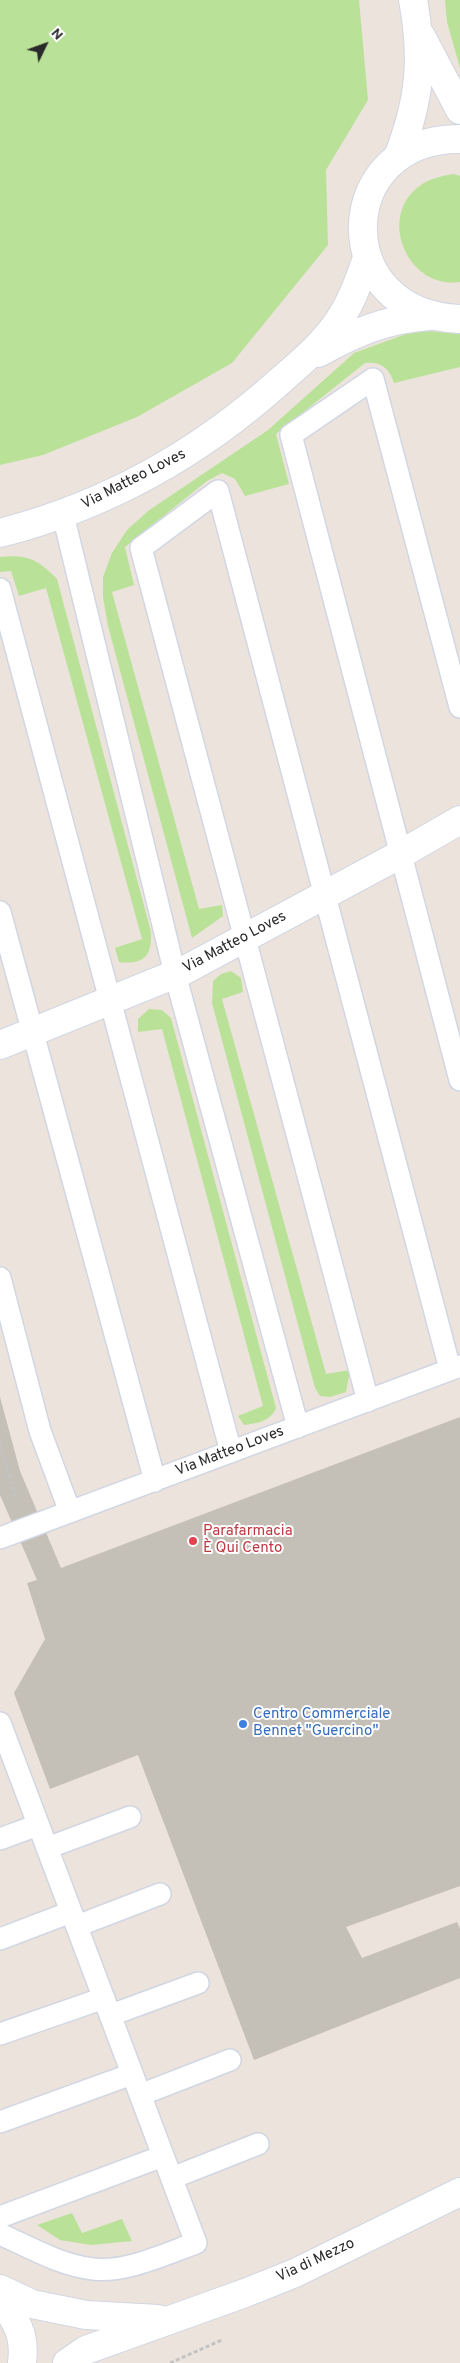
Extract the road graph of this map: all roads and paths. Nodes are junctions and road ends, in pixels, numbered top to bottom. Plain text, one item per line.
1 (413, 0) edge
2 (419, 32) junction
3 (460, 110) edge
4 (460, 139) edge
5 (398, 156) junction
6 (367, 258) junction
7 (431, 316) junction
8 (460, 319) edge
9 (301, 362) junction
10 (63, 514) junction
11 (0, 533) edge
12 (0, 589) edge
13 (460, 707) edge
14 (460, 820) edge
15 (401, 854) junction
16 (325, 896) junction
17 (0, 912) edge
18 (244, 939) junction
19 (175, 974) junction
20 (110, 1001) junction
21 (33, 1032) junction
22 (0, 1045) edge
23 (460, 1080) edge
24 (0, 1278) edge
25 (455, 1368) edge
26 (368, 1400) junction
27 (298, 1427) junction
28 (0, 1443) edge
29 (231, 1452) junction
30 (155, 1481) junction
31 (12, 1489) dead end
32 (70, 1512) junction
33 (0, 1538) edge
34 (0, 1723) edge
35 (4, 1745) edge
36 (130, 1817) dead end
37 (38, 1825) junction
38 (0, 1839) edge
39 (47, 1848) junction
40 (160, 1894) dead end
41 (74, 1919) junction
42 (0, 1939) edge
43 (198, 1983) dead end
44 (107, 2007) junction
45 (0, 2034) edge
46 (230, 2060) dead end
47 (132, 2074) junction
48 (140, 2094) junction
49 (0, 2122) edge
50 (258, 2144) dead end
51 (163, 2156) junction
52 (172, 2178) junction
53 (460, 2192) edge
54 (0, 2217) edge
55 (0, 2234) edge
56 (0, 2290) edge
57 (0, 2299) edge
58 (167, 2320) junction
59 (22, 2363) edge
60 (68, 2363) edge

1 - 2 street, Via Matteo Loves
2 - 3 street, Via Matteo Loves
2 - 5 street, Via Matteo Loves
4 - 5 street, Via Matteo Loves
5 - 6 street, Via Matteo Loves
6 - 7 street, Via Matteo Loves
6 - 9 street, Via Matteo Loves
7 - 8 street, Via Matteo Loves
7 - 9 street, Via Matteo Loves
9 - 10 street, Via Matteo Loves
10 - 11 street, Via Matteo Loves
10 - 19 lane
12 - 20 lane
13 - 15 lane
14 - 15 street, Via Matteo Loves
15 - 16 street, Via Matteo Loves
15 - 23 lane
16 - 18 street, Via Matteo Loves
16 - 18 lane
16 - 25 lane
17 - 21 lane
18 - 19 street, Via Matteo Loves
18 - 26 lane
19 - 20 street, Via Matteo Loves
19 - 27 lane
20 - 21 street, Via Matteo Loves
20 - 29 lane
21 - 22 street, Via Matteo Loves
21 - 30 lane
24 - 32 lane
25 - 26 lane, Via Matteo Loves
26 - 27 lane, Via Matteo Loves
27 - 29 lane, Via Matteo Loves
28 - 31 path
29 - 30 lane, Via Matteo Loves
30 - 32 lane, Via Matteo Loves
32 - 33 lane, Via Matteo Loves
34 - 35 lane
35 - 37 lane
36 - 39 lane
37 - 38 lane
37 - 39 lane
39 - 41 lane
40 - 41 lane
41 - 42 lane
41 - 44 lane
43 - 44 lane
44 - 45 lane
44 - 47 lane
46 - 48 lane
47 - 48 lane
47 - 49 lane
48 - 51 lane
50 - 52 lane
51 - 52 lane
51 - 54 lane
52 - 55 lane
53 - 58 street, Via di Mezzo
56 - 58 street, Via di Mezzo
57 - 59 street
58 - 60 street, Via di Mezzo

